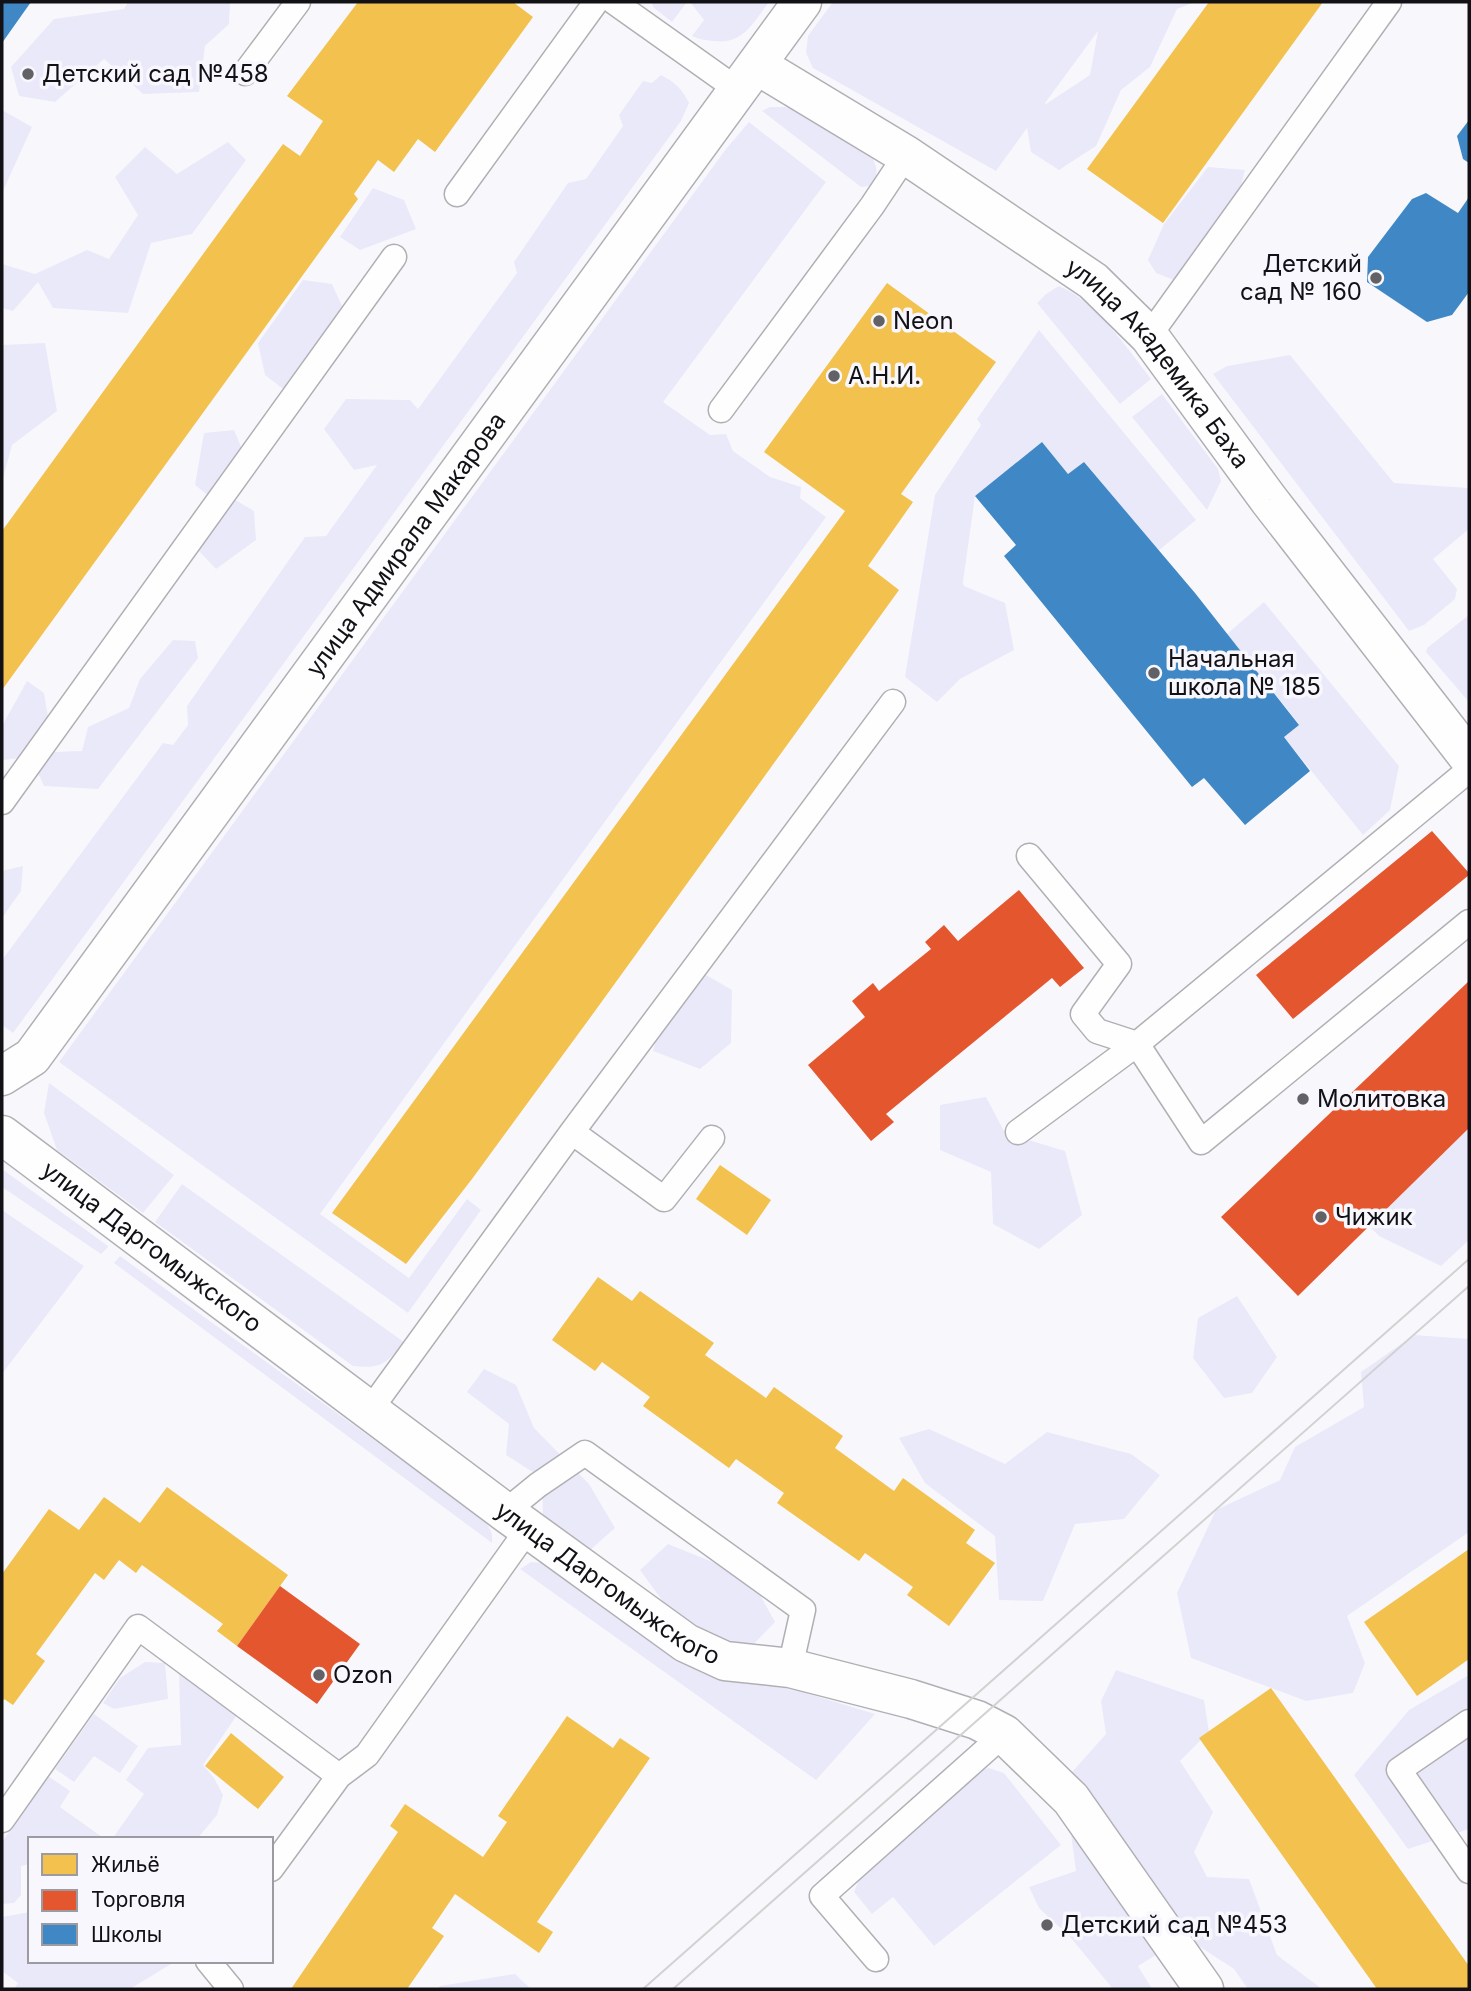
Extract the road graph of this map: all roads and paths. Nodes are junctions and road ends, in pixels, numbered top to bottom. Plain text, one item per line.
1 (298, 2) edge
2 (596, 2) edge
3 (614, 2) edge
4 (802, 2) edge
5 (1389, 2) edge
6 (245, 73) dead end
7 (747, 77) junction
8 (906, 155) junction
9 (457, 194) dead end
10 (394, 257) dead end
11 (1149, 336) junction
12 (721, 410) dead end
13 (893, 702) dead end
14 (1469, 758) edge
15 (1469, 769) edge
16 (2, 802) edge
17 (1029, 856) dead end
18 (1469, 922) edge
19 (1137, 1044) junction
20 (2, 1076) edge
21 (572, 1132) junction
22 (1018, 1132) dead end
23 (2, 1135) edge
24 (712, 1138) dead end
25 (370, 1410) junction
26 (517, 1521) junction
27 (790, 1668) junction
28 (1469, 1722) edge
29 (1004, 1734) junction
30 (339, 1776) junction
31 (2, 1821) edge
32 (273, 1866) edge
33 (1469, 1871) edge
34 (876, 1959) dead end
35 (210, 1963) edge
36 (230, 1989) edge
37 (1204, 1989) edge

1 - 6 lane
2 - 9 lane
3 - 7 lane
4 - 7 street, улица Адмирала Макарова
5 - 11 lane
7 - 8 street, улица Академика Баха
7 - 20 street, улица Адмирала Макарова
8 - 11 street, улица Академика Баха
8 - 12 lane
10 - 16 lane
11 - 14 street, улица Академика Баха
13 - 21 lane
15 - 19 lane
17 - 19 lane
18 - 19 lane
19 - 22 lane
21 - 24 lane
21 - 25 lane
23 - 25 street, улица Даргомыжского
25 - 26 street, улица Даргомыжского
26 - 27 street, улица Даргомыжского
26 - 27 lane
26 - 30 lane
27 - 29 street, улица Даргомыжского
28 - 33 lane
29 - 34 lane
29 - 37 street, улица Даргомыжского
30 - 31 lane
30 - 32 lane
35 - 36 lane

